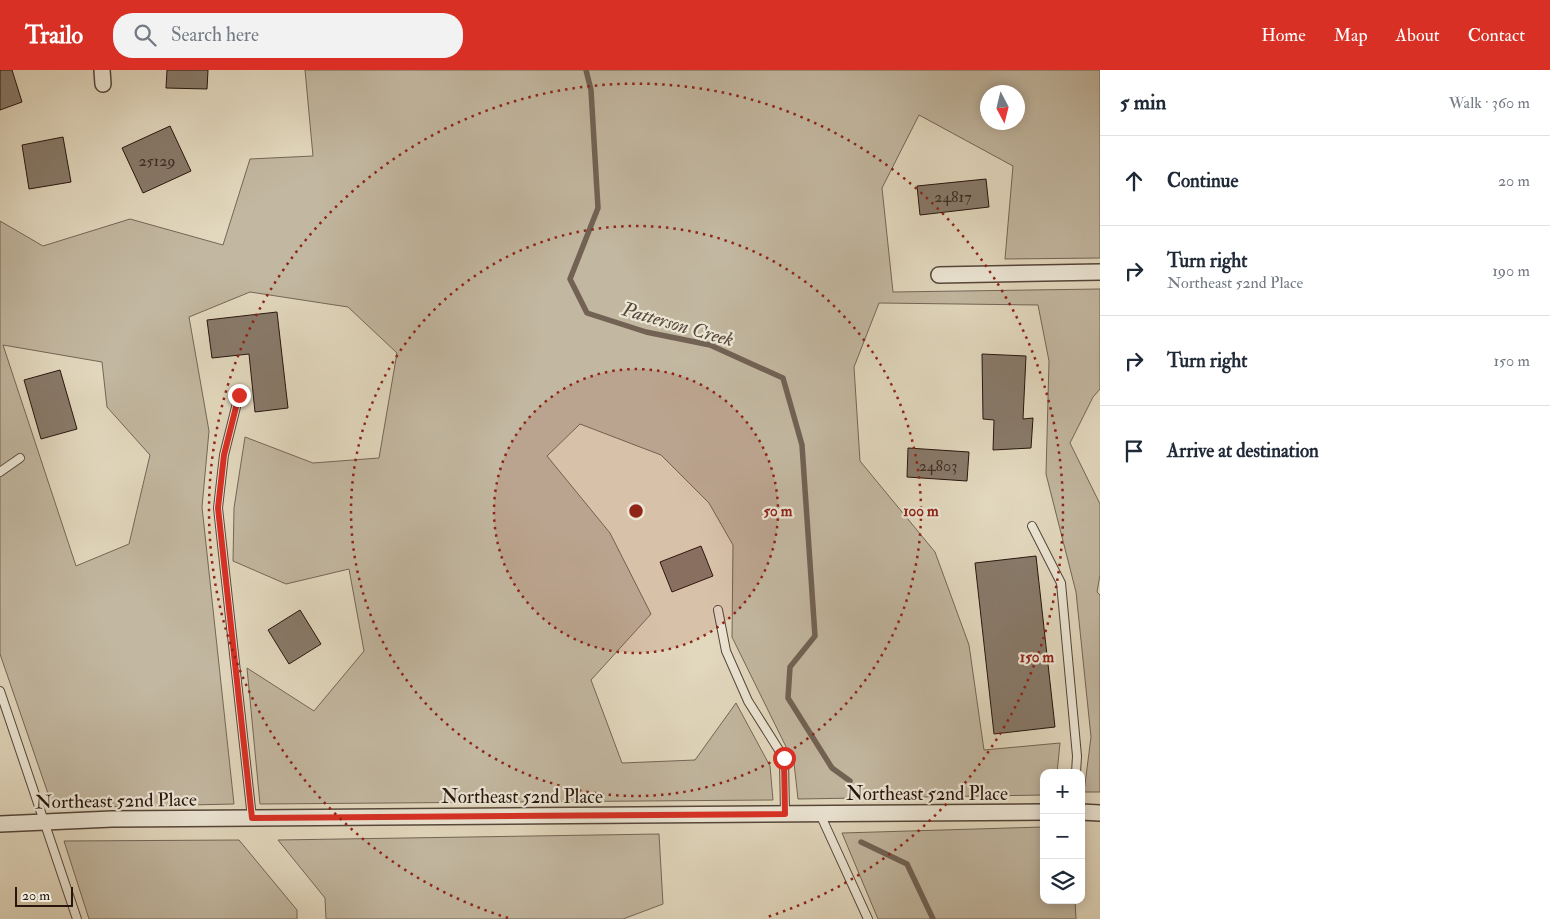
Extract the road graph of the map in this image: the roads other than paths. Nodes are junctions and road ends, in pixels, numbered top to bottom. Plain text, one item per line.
1 (1100, 272) edge
2 (939, 275) dead end
3 (239, 395) dead end
4 (20, 458) dead end
5 (0, 472) edge
6 (1032, 526) dead end
7 (718, 610) dead end
8 (0, 691) edge
9 (1076, 769) edge
10 (1040, 812) edge
11 (1085, 812) edge
12 (1100, 813) edge
13 (785, 814) junction
14 (820, 814) junction
15 (252, 818) junction
16 (45, 822) junction
17 (0, 824) edge
18 (77, 919) edge
19 (868, 919) edge

1 - 2 street
3 - 15 lane
4 - 5 lane
6 - 9 lane
7 - 13 lane
8 - 16 lane
10 - 14 street, Northeast 52nd Place
11 - 12 street
13 - 14 street, Northeast 52nd Place
13 - 15 street, Northeast 52nd Place
14 - 19 lane
15 - 16 street, Northeast 52nd Place
16 - 17 street, Northeast 52nd Place
16 - 18 lane

